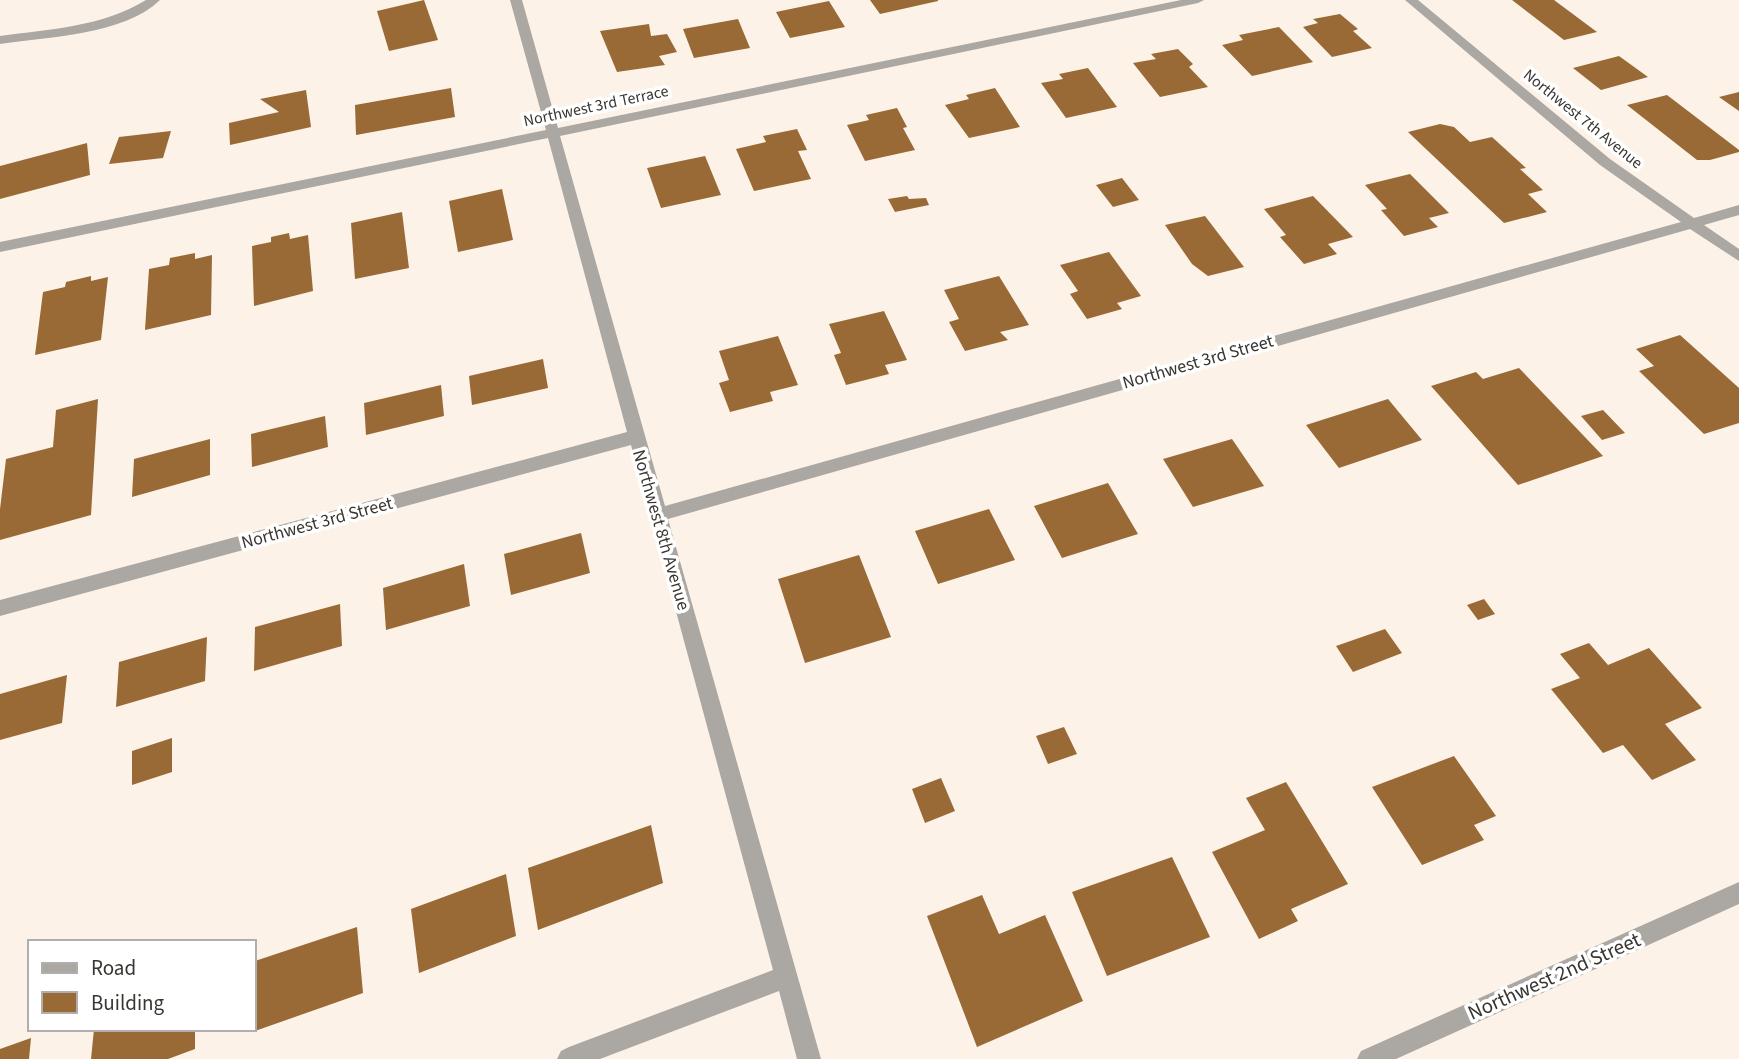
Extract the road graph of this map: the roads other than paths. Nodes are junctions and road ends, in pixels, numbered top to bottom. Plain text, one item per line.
1 (154, 0) edge
2 (516, 0) edge
3 (1198, 0) edge
4 (1411, 0) edge
5 (0, 40) edge
6 (552, 133) junction
7 (1739, 210) edge
8 (1691, 223) junction
9 (0, 247) edge
10 (1739, 256) edge
11 (635, 437) junction
12 (658, 515) junction
13 (0, 608) edge
14 (1739, 893) edge
15 (787, 976) junction
16 (569, 1059) edge
17 (810, 1059) edge
18 (1369, 1059) edge

1 - 5 street
2 - 6 street, Northwest 8th Avenue
3 - 6 street, Northwest 3rd Terrace
4 - 8 street, Northwest 7th Avenue
6 - 9 street, Northwest 3rd Terrace
6 - 11 street, Northwest 8th Avenue
7 - 8 street, Northwest 3rd Street
8 - 10 street, Northwest 7th Avenue
8 - 12 street, Northwest 3rd Street
11 - 12 street, Northwest 8th Avenue
11 - 13 street, Northwest 3rd Street
12 - 15 street, Northwest 8th Avenue
14 - 18 street, Northwest 2nd Street
15 - 16 street
15 - 17 street, Northwest 8th Avenue

